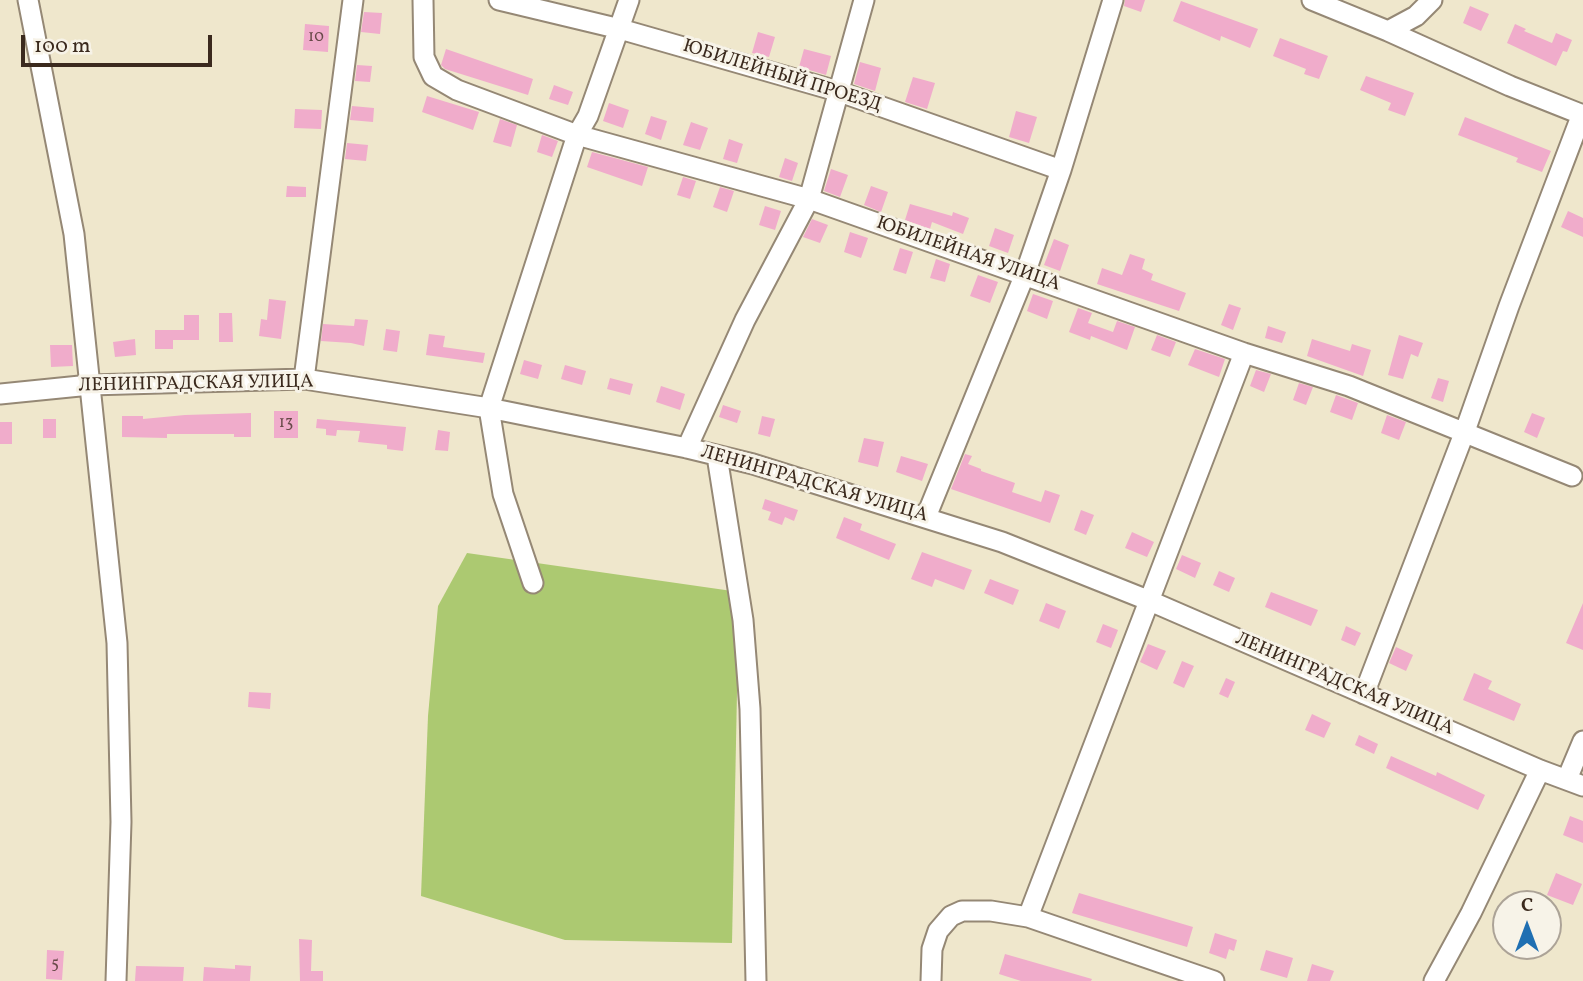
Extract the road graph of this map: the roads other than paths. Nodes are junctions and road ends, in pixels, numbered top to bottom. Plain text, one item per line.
1 (28, 0) edge
2 (353, 0) edge
3 (423, 0) edge
4 (499, 0) edge
5 (629, 0) edge
6 (864, 0) edge
7 (1113, 0) edge
8 (1312, 0) edge
9 (1432, 0) edge
10 (620, 29) junction
11 (1388, 31) junction
12 (837, 92) junction
13 (1582, 115) edge
14 (577, 135) junction
15 (1061, 170) junction
16 (809, 200) junction
17 (1025, 274) junction
18 (1244, 353) junction
19 (304, 379) junction
20 (90, 385) junction
21 (0, 394) edge
22 (489, 408) junction
23 (1465, 432) junction
24 (687, 448) junction
25 (717, 456) junction
26 (1572, 476) dead end
27 (926, 517) junction
28 (533, 583) dead end
29 (1150, 601) junction
30 (1364, 694) junction
31 (1583, 741) edge
32 (1540, 770) junction
33 (1575, 782) edge
34 (1028, 917) junction
35 (116, 981) edge
36 (756, 981) edge
37 (931, 981) edge
38 (1214, 981) edge
39 (1434, 981) edge

1 - 20 street
2 - 19 street
3 - 14 street, ЮБИЛЕЙНАЯ УЛИЦА
4 - 10 street, ЮБИЛЕЙНЫЙ ПРОЕЗД
5 - 10 street
6 - 12 street
7 - 15 street
8 - 11 street
9 - 11 street
10 - 12 street, ЮБИЛЕЙНЫЙ ПРОЕЗД
10 - 14 street
11 - 13 street
12 - 15 street, ЮБИЛЕЙНЫЙ ПРОЕЗД
12 - 16 street
13 - 23 street
14 - 16 street, ЮБИЛЕЙНАЯ УЛИЦА
14 - 22 street
15 - 17 street
16 - 17 street, ЮБИЛЕЙНАЯ УЛИЦА
16 - 24 street
17 - 18 street, ЮБИЛЕЙНАЯ УЛИЦА
17 - 27 street
18 - 23 street, ЮБИЛЕЙНАЯ УЛИЦА
18 - 29 street
19 - 20 street, ЛЕНИНГРАДСКАЯ УЛИЦА
19 - 22 street, ЛЕНИНГРАДСКАЯ УЛИЦА
20 - 21 street, ЛЕНИНГРАДСКАЯ УЛИЦА
20 - 35 street
22 - 24 street, ЛЕНИНГРАДСКАЯ УЛИЦА
22 - 28 street
23 - 26 street, ЮБИЛЕЙНАЯ УЛИЦА
23 - 30 street
24 - 25 street, ЛЕНИНГРАДСКАЯ УЛИЦА
25 - 27 street, ЛЕНИНГРАДСКАЯ УЛИЦА
25 - 36 street
27 - 29 street, ЛЕНИНГРАДСКАЯ УЛИЦА
29 - 30 street, ЛЕНИНГРАДСКАЯ УЛИЦА
29 - 34 street
30 - 32 street, ЛЕНИНГРАДСКАЯ УЛИЦА
31 - 33 street
32 - 33 street, ЛЕНИНГРАДСКАЯ УЛИЦА
32 - 39 street
34 - 37 street
34 - 38 street

